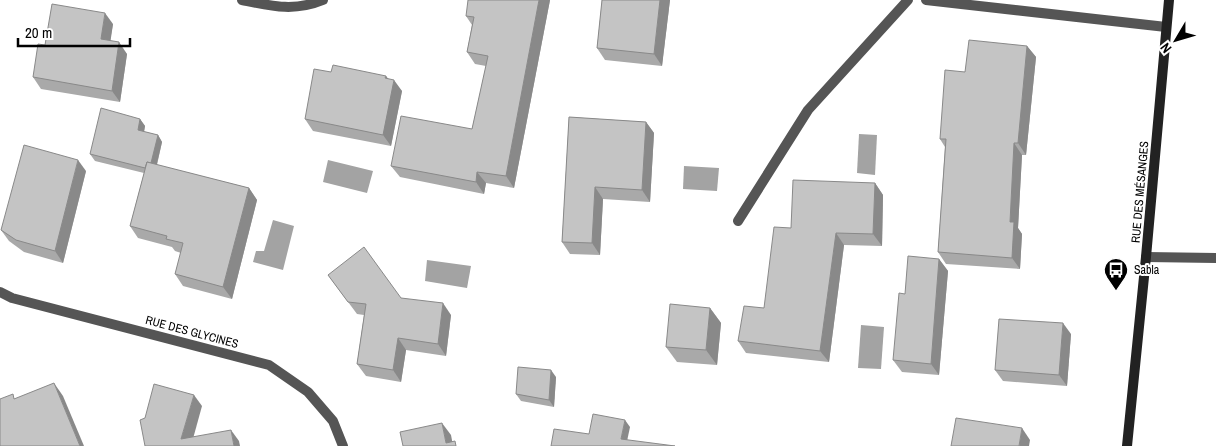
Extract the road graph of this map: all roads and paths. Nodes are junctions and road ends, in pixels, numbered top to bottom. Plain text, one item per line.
1 (242, 0) edge
2 (323, 0) edge
3 (908, 0) edge
4 (926, 0) edge
5 (1169, 0) edge
6 (1166, 27) junction
7 (738, 221) dead end
8 (1146, 257) junction
9 (1216, 258) edge
10 (0, 292) edge
11 (343, 446) edge
12 (1127, 446) edge

1 - 2 street
3 - 7 street
4 - 6 street
5 - 6 main road, RUE DES MÉSANGES
6 - 8 main road, RUE DES MÉSANGES
8 - 9 street
8 - 12 main road, RUE DES MÉSANGES
10 - 11 street, RUE DES GLYCINES

